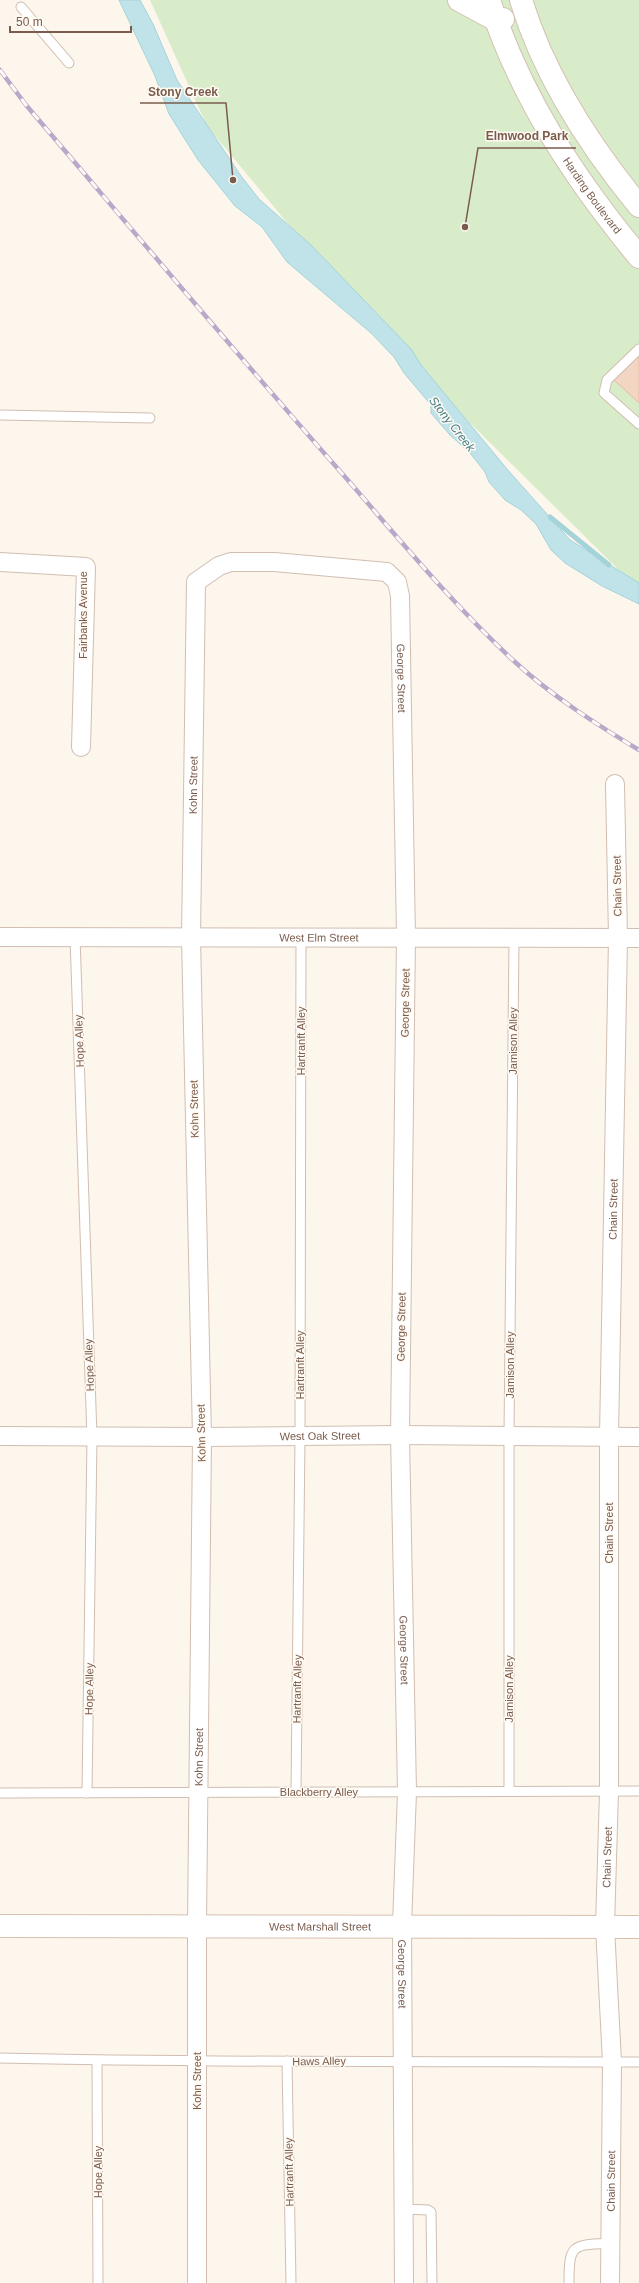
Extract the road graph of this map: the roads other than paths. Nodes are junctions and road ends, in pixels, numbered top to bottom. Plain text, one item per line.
1 (459, 0) edge
2 (21, 7) dead end
3 (524, 9) edge
4 (492, 10) edge
5 (69, 63) dead end
6 (639, 206) edge
7 (639, 257) edge
8 (639, 349) edge
9 (0, 415) edge
10 (150, 418) dead end
11 (639, 424) edge
12 (0, 562) edge
13 (196, 582) joint
14 (81, 747) dead end
15 (615, 784) dead end
16 (0, 937) edge
17 (75, 937) junction
18 (190, 937) junction
19 (301, 937) junction
20 (406, 938) junction
21 (514, 938) junction
22 (618, 938) junction
23 (639, 938) edge
24 (400, 1435) junction
25 (0, 1436) edge
26 (92, 1436) junction
27 (509, 1436) junction
28 (202, 1437) junction
29 (300, 1437) junction
30 (609, 1437) junction
31 (639, 1437) edge
32 (509, 1791) junction
33 (609, 1791) junction
34 (639, 1791) edge
35 (199, 1792) junction
36 (296, 1792) junction
37 (407, 1792) junction
38 (0, 1793) edge
39 (88, 1793) junction
40 (402, 1925) junction
41 (0, 1926) edge
42 (197, 1926) junction
43 (605, 1927) junction
44 (639, 1927) edge
45 (0, 2058) edge
46 (402, 2060) junction
47 (97, 2061) junction
48 (196, 2062) junction
49 (287, 2062) junction
50 (612, 2062) junction
51 (639, 2062) edge
52 (403, 2209) junction
53 (610, 2243) junction
54 (98, 2283) edge
55 (197, 2283) edge
56 (291, 2283) edge
57 (404, 2283) edge
58 (432, 2283) edge
59 (569, 2283) edge
60 (610, 2283) edge

1 - 4 street
2 - 5 lane
3 - 4 street
3 - 6 street
4 - 7 street, Harding Boulevard
8 - 11 lane
9 - 10 lane
12 - 14 street, Fairbanks Avenue
13 - 18 street, Kohn Street
13 - 20 street, George Street
15 - 22 street, Chain Street
16 - 17 street, West Elm Street
17 - 18 street, West Elm Street
17 - 26 lane, Hope Alley
18 - 19 street, West Elm Street
18 - 28 street, Kohn Street
19 - 20 street, West Elm Street
19 - 29 lane, Hartranft Alley
20 - 21 street, West Elm Street
20 - 24 street, George Street
21 - 22 street, West Elm Street
21 - 27 lane, Jamison Alley
22 - 23 street, West Elm Street
22 - 30 street, Chain Street
24 - 27 street, West Oak Street
24 - 29 street, West Oak Street
24 - 37 street, George Street
25 - 26 street, West Oak Street
26 - 28 street, West Oak Street
26 - 39 lane, Hope Alley
27 - 30 street, West Oak Street
27 - 32 lane, Jamison Alley
28 - 29 street, West Oak Street
28 - 35 street, Kohn Street
29 - 36 lane, Hartranft Alley
30 - 31 street, West Oak Street
30 - 33 street, Chain Street
32 - 33 lane, Blackberry Alley
32 - 37 lane, Blackberry Alley
33 - 34 lane, Blackberry Alley
33 - 43 street, Chain Street
35 - 36 lane, Blackberry Alley
35 - 39 lane, Blackberry Alley
35 - 42 street, Kohn Street
36 - 37 lane, Blackberry Alley
37 - 40 street, George Street
38 - 39 lane, Blackberry Alley
40 - 42 street, West Marshall Street
40 - 43 street, West Marshall Street
40 - 46 street, George Street
41 - 42 street, West Marshall Street
42 - 48 street, Kohn Street
43 - 44 street, West Marshall Street
43 - 50 street, Chain Street
45 - 47 lane, Haws Alley
46 - 49 lane, Haws Alley
46 - 50 lane, Haws Alley
46 - 52 street, George Street
47 - 48 lane, Haws Alley
47 - 54 lane, Hope Alley
48 - 49 lane, Haws Alley
48 - 55 street, Kohn Street
49 - 56 lane, Hartranft Alley
50 - 51 lane, Haws Alley
50 - 53 street, Chain Street
52 - 57 street, George Street
52 - 58 lane
53 - 59 lane
53 - 60 street, Chain Street

